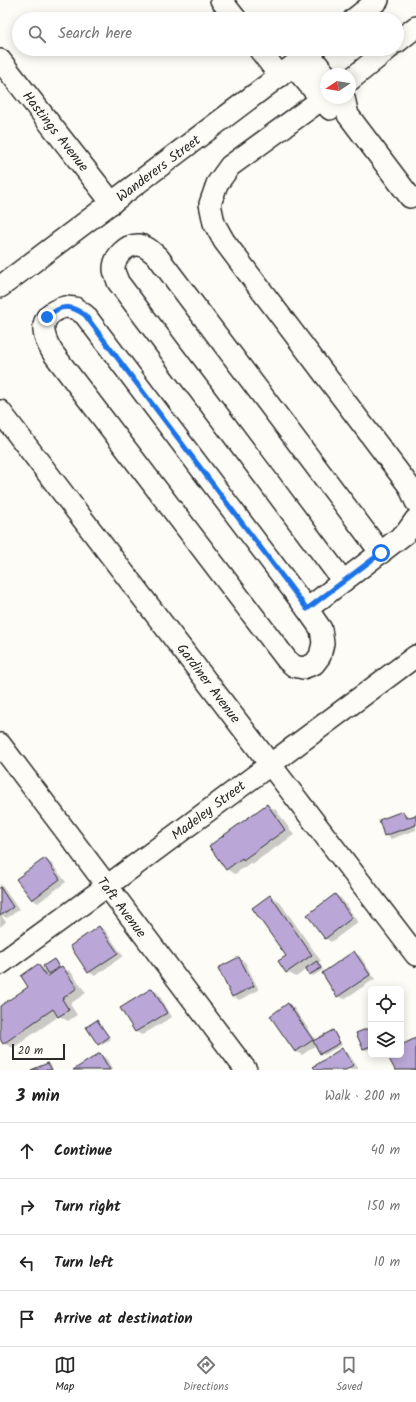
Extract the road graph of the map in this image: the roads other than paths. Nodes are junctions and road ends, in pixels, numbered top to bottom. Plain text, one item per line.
1 (221, 0) edge
2 (378, 0) edge
3 (230, 12) edge
4 (363, 12) edge
5 (416, 27) edge
6 (404, 36) edge
7 (268, 56) edge
8 (306, 56) edge
9 (315, 56) edge
10 (379, 56) edge
11 (0, 60) edge
12 (322, 68) edge
13 (287, 71) junction
14 (356, 75) edge
15 (320, 97) edge
16 (320, 100) edge
17 (327, 104) edge
18 (346, 106) edge
19 (410, 197) dead end
20 (112, 203) junction
21 (0, 287) edge
22 (0, 411) edge
23 (416, 502) edge
24 (416, 519) edge
25 (381, 553) junction
26 (343, 581) junction
27 (307, 609) junction
28 (416, 656) edge
29 (0, 744) edge
30 (271, 764) junction
31 (107, 886) junction
32 (416, 955) edge
33 (0, 964) edge
34 (246, 1070) edge

1 - 3 street
2 - 4 street
5 - 6 street
7 - 13 street
8 - 13 street, Wanderers Street
9 - 12 street
10 - 14 street
11 - 20 street, Hastings Avenue
13 - 15 street
13 - 20 street, Wanderers Street
16 - 23 street
17 - 18 street
18 - 19 street
20 - 21 street, Wanderers Street
22 - 30 street, Gardiner Avenue
24 - 25 street
25 - 26 street
25 - 26 street
26 - 27 street
27 - 27 street
28 - 30 street, Madeley Street
29 - 31 street, Taft Avenue
30 - 31 street, Madeley Street
30 - 32 street, Gardiner Avenue
31 - 33 street, Madeley Street
31 - 34 street, Taft Avenue

